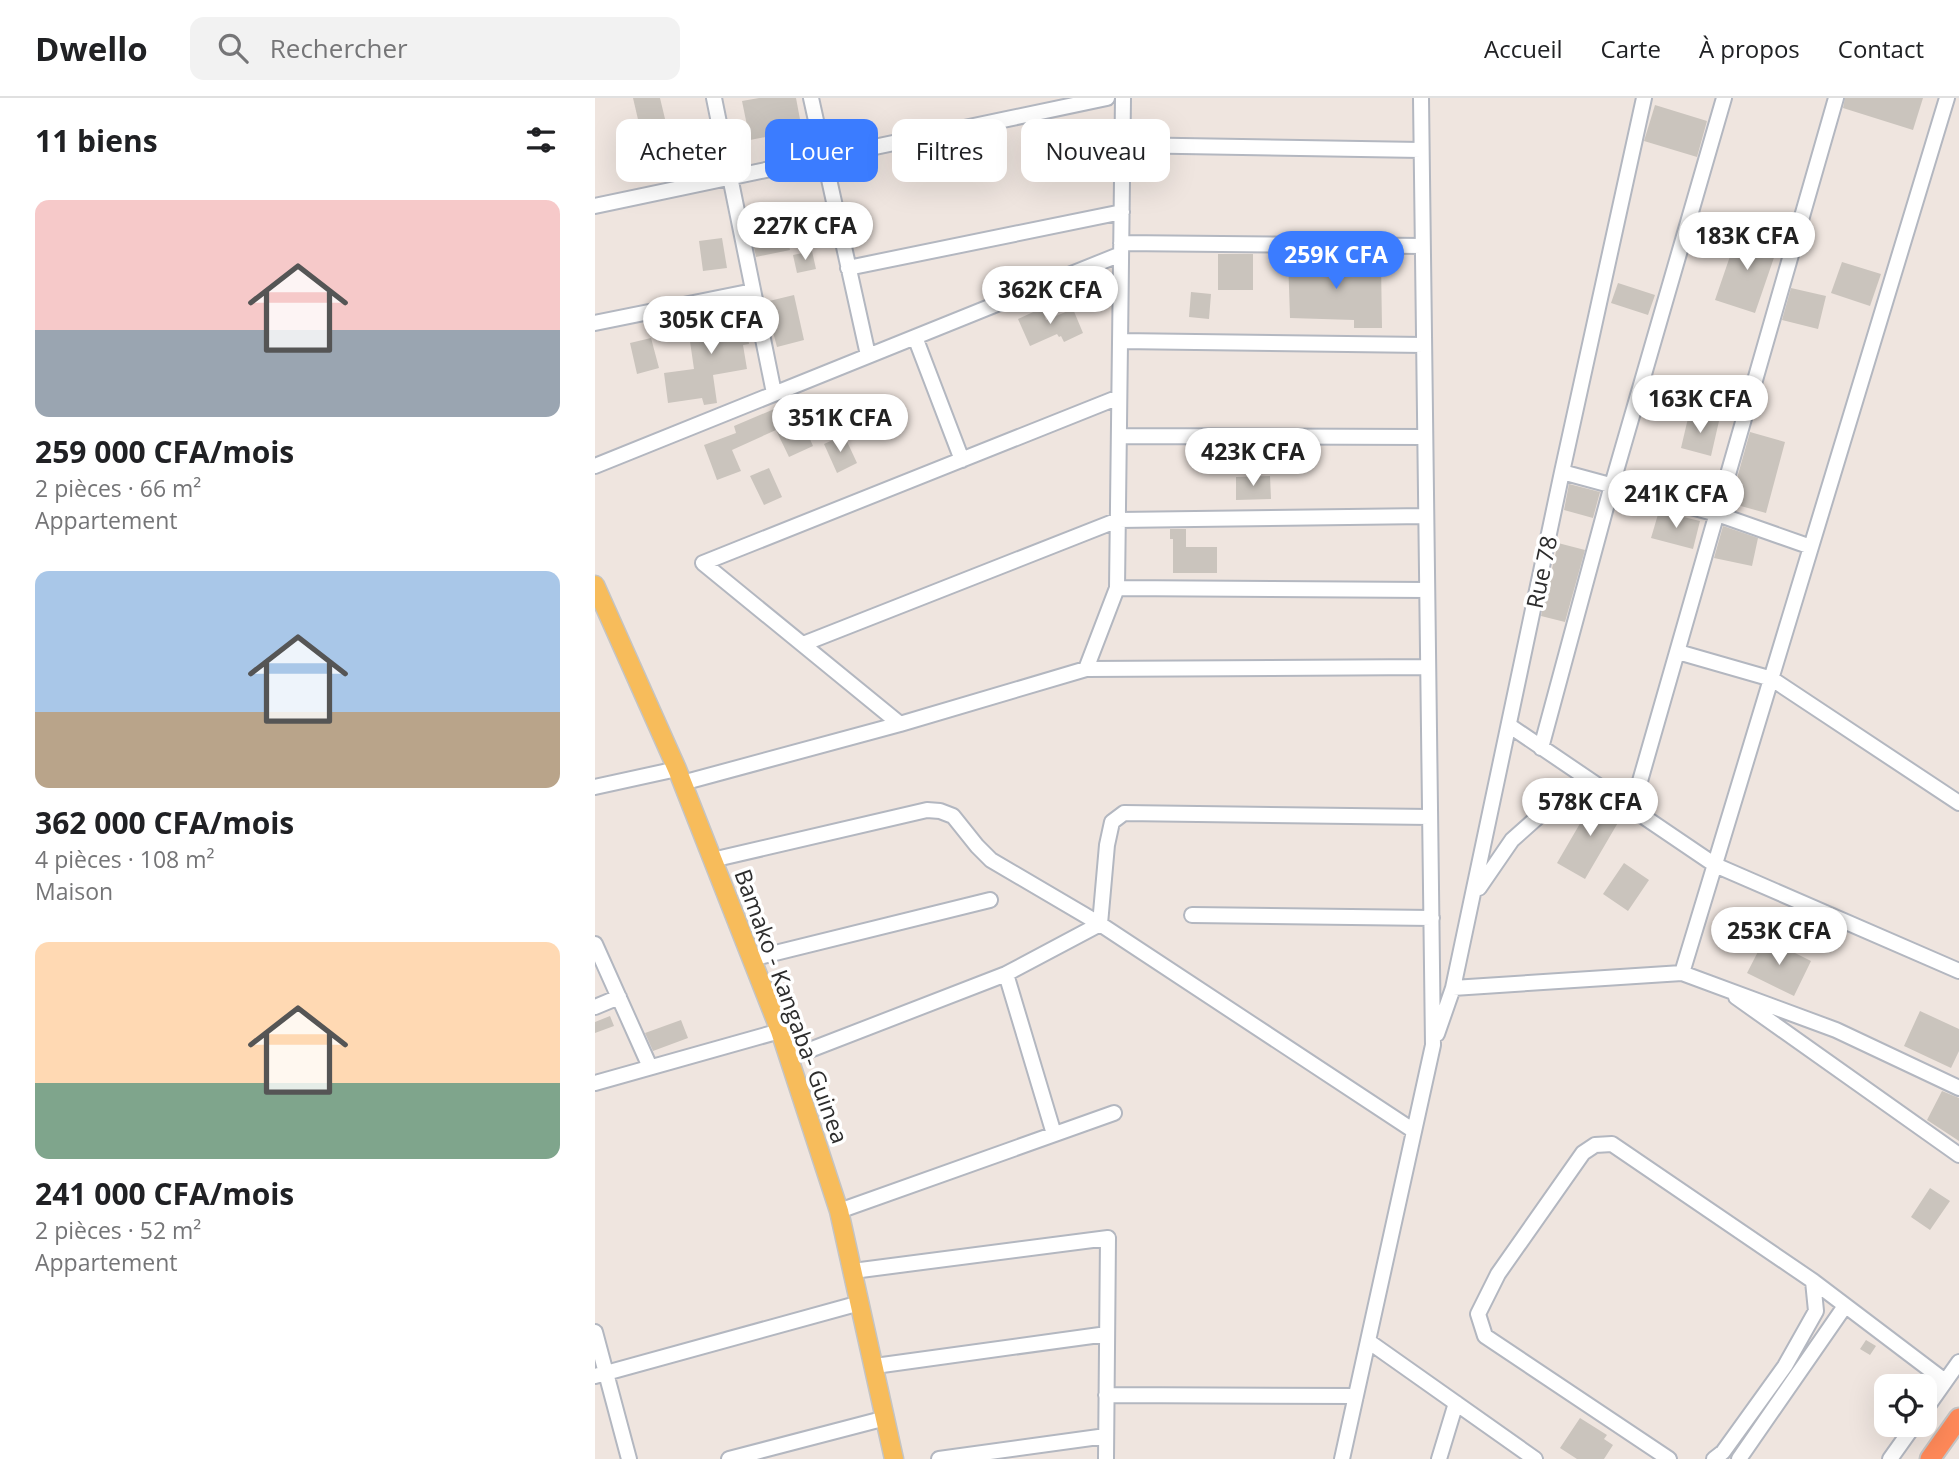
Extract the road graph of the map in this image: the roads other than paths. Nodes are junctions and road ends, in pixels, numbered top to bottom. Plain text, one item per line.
1 (714, 98) edge
2 (811, 98) edge
3 (1107, 98) edge
4 (1123, 98) edge
5 (1421, 98) edge
6 (1644, 98) edge
7 (1724, 98) edge
8 (1836, 98) edge
9 (1947, 98) edge
10 (718, 119) edge
11 (816, 119) edge
12 (1123, 119) edge
13 (1170, 146) edge
14 (878, 147) edge
15 (1421, 150) junction
16 (711, 182) edge
17 (731, 182) edge
18 (829, 182) edge
19 (1122, 182) edge
20 (595, 206) edge
21 (1122, 212) junction
22 (1423, 246) junction
23 (1121, 248) junction
24 (848, 268) junction
25 (753, 290) junction
26 (595, 323) edge
27 (915, 337) junction
28 (1120, 341) junction
29 (1424, 345) junction
30 (868, 355) junction
31 (774, 394) junction
32 (1119, 397) junction
33 (1119, 436) junction
34 (1425, 437) junction
35 (962, 460) junction
36 (595, 466) edge
37 (1562, 472) junction
38 (1612, 485) junction
39 (1717, 514) junction
40 (1426, 516) junction
41 (1118, 520) junction
42 (1811, 547) junction
43 (595, 585) edge
44 (1117, 588) junction
45 (1427, 590) junction
46 (803, 644) junction
47 (1678, 652) junction
48 (1428, 667) junction
49 (1086, 669) junction
50 (1772, 679) junction
51 (900, 724) junction
52 (1510, 726) junction
53 (1541, 748) junction
54 (679, 776) junction
55 (1589, 780) junction
56 (595, 787) edge
57 (1959, 803) edge
58 (1632, 809) junction
59 (1430, 817) junction
60 (712, 860) junction
61 (1715, 865) junction
62 (1473, 895) junction
63 (990, 900) dead end
64 (1192, 915) dead end
65 (1432, 918) junction
66 (1100, 924) junction
67 (595, 944) edge
68 (751, 959) junction
69 (1959, 971) edge
70 (1682, 973) junction
71 (1006, 974) junction
72 (1720, 986) junction
73 (1453, 988) junction
74 (619, 997) junction
75 (595, 1007) edge
76 (780, 1031) junction
77 (1433, 1045) junction
78 (789, 1058) junction
79 (650, 1067) junction
80 (595, 1083) edge
81 (1959, 1088) edge
82 (1114, 1113) dead end
83 (1414, 1131) junction
84 (1054, 1134) junction
85 (1959, 1155) edge
86 (839, 1211) junction
87 (853, 1271) junction
88 (1812, 1281) junction
89 (860, 1303) junction
90 (1845, 1306) junction
91 (595, 1332) edge
92 (1107, 1335) junction
93 (1368, 1341) junction
94 (1959, 1362) edge
95 (875, 1366) junction
96 (601, 1375) edge
97 (1945, 1381) junction
98 (1937, 1393) edge
99 (1106, 1395) junction
100 (1356, 1396) junction
101 (1455, 1403) junction
102 (885, 1418) junction
103 (1959, 1418) edge
104 (1106, 1436) junction
105 (1906, 1437) edge
106 (629, 1459) edge
107 (729, 1459) edge
108 (894, 1459) edge
109 (939, 1459) edge
110 (1106, 1459) edge
111 (1342, 1459) edge
112 (1439, 1459) edge
113 (1535, 1459) edge
114 (1669, 1459) edge
115 (1714, 1459) edge
116 (1739, 1459) edge
117 (1890, 1459) edge
118 (1930, 1459) edge

1 - 10 street
2 - 11 street
3 - 14 street
4 - 12 street
5 - 15 street
6 - 37 street, Rue 78
7 - 38 street
8 - 39 street
9 - 42 street
13 - 15 street
15 - 22 street
16 - 20 street
17 - 25 street
18 - 24 street
19 - 21 street
21 - 23 street
21 - 24 street
22 - 23 street
22 - 29 street
23 - 27 street
23 - 28 street
24 - 30 street
25 - 26 street
25 - 31 street
27 - 30 street
27 - 35 street
28 - 29 street
28 - 32 street
29 - 34 street
30 - 31 street
31 - 36 street
32 - 33 street
32 - 35 street
33 - 34 street
33 - 41 street
34 - 40 street
35 - 46 street
37 - 38 street
37 - 52 street, Rue 78
38 - 39 street
38 - 53 street
39 - 42 street
39 - 47 street
40 - 41 street
40 - 45 street
41 - 44 street
41 - 46 street
42 - 50 street
43 - 54 main road, Bamako - Kangaba- Guinea
44 - 45 street
44 - 49 street
45 - 48 street
46 - 51 street
47 - 50 street
47 - 58 street
48 - 49 street
48 - 59 street
49 - 51 street
50 - 57 street
50 - 61 street
51 - 54 street
52 - 53 street
52 - 62 street, Rue 78
53 - 55 street
54 - 56 street
54 - 60 main road, Bamako - Kangaba- Guinea
55 - 58 street
55 - 62 street
58 - 61 street
59 - 65 street
59 - 66 street
60 - 66 street
60 - 68 main road, Bamako - Kangaba- Guinea
61 - 69 street
61 - 70 street
62 - 73 street, Rue 78
63 - 68 street
64 - 65 street
65 - 77 street
66 - 71 street
66 - 83 street
67 - 74 street
68 - 76 main road, Bamako - Kangaba- Guinea
70 - 72 street
70 - 73 street
71 - 78 street
71 - 84 street
72 - 81 street
72 - 85 street
73 - 77 street, Rue 78
74 - 75 street
74 - 79 street
76 - 78 main road, Bamako - Kangaba- Guinea
76 - 79 street
77 - 83 street
78 - 86 main road, Bamako - Kangaba- Guinea
79 - 80 street
82 - 84 street
83 - 93 street
84 - 86 street
86 - 87 main road, Bamako - Kangaba- Guinea
87 - 89 main road, Bamako - Kangaba- Guinea
87 - 92 street
88 - 90 street
88 - 114 street
88 - 115 street
89 - 95 main road, Bamako - Kangaba- Guinea
89 - 96 street
90 - 97 street
90 - 116 street
91 - 96 street
92 - 95 street
92 - 99 street
93 - 100 street
93 - 101 street
94 - 97 street
95 - 102 main road, Bamako - Kangaba- Guinea
96 - 106 street
97 - 98 street
99 - 100 street
99 - 104 street
100 - 111 street
101 - 112 street
101 - 113 street
102 - 107 street
102 - 108 main road, Bamako - Kangaba- Guinea
103 - 118 highway
104 - 109 street
104 - 110 street
105 - 117 street

